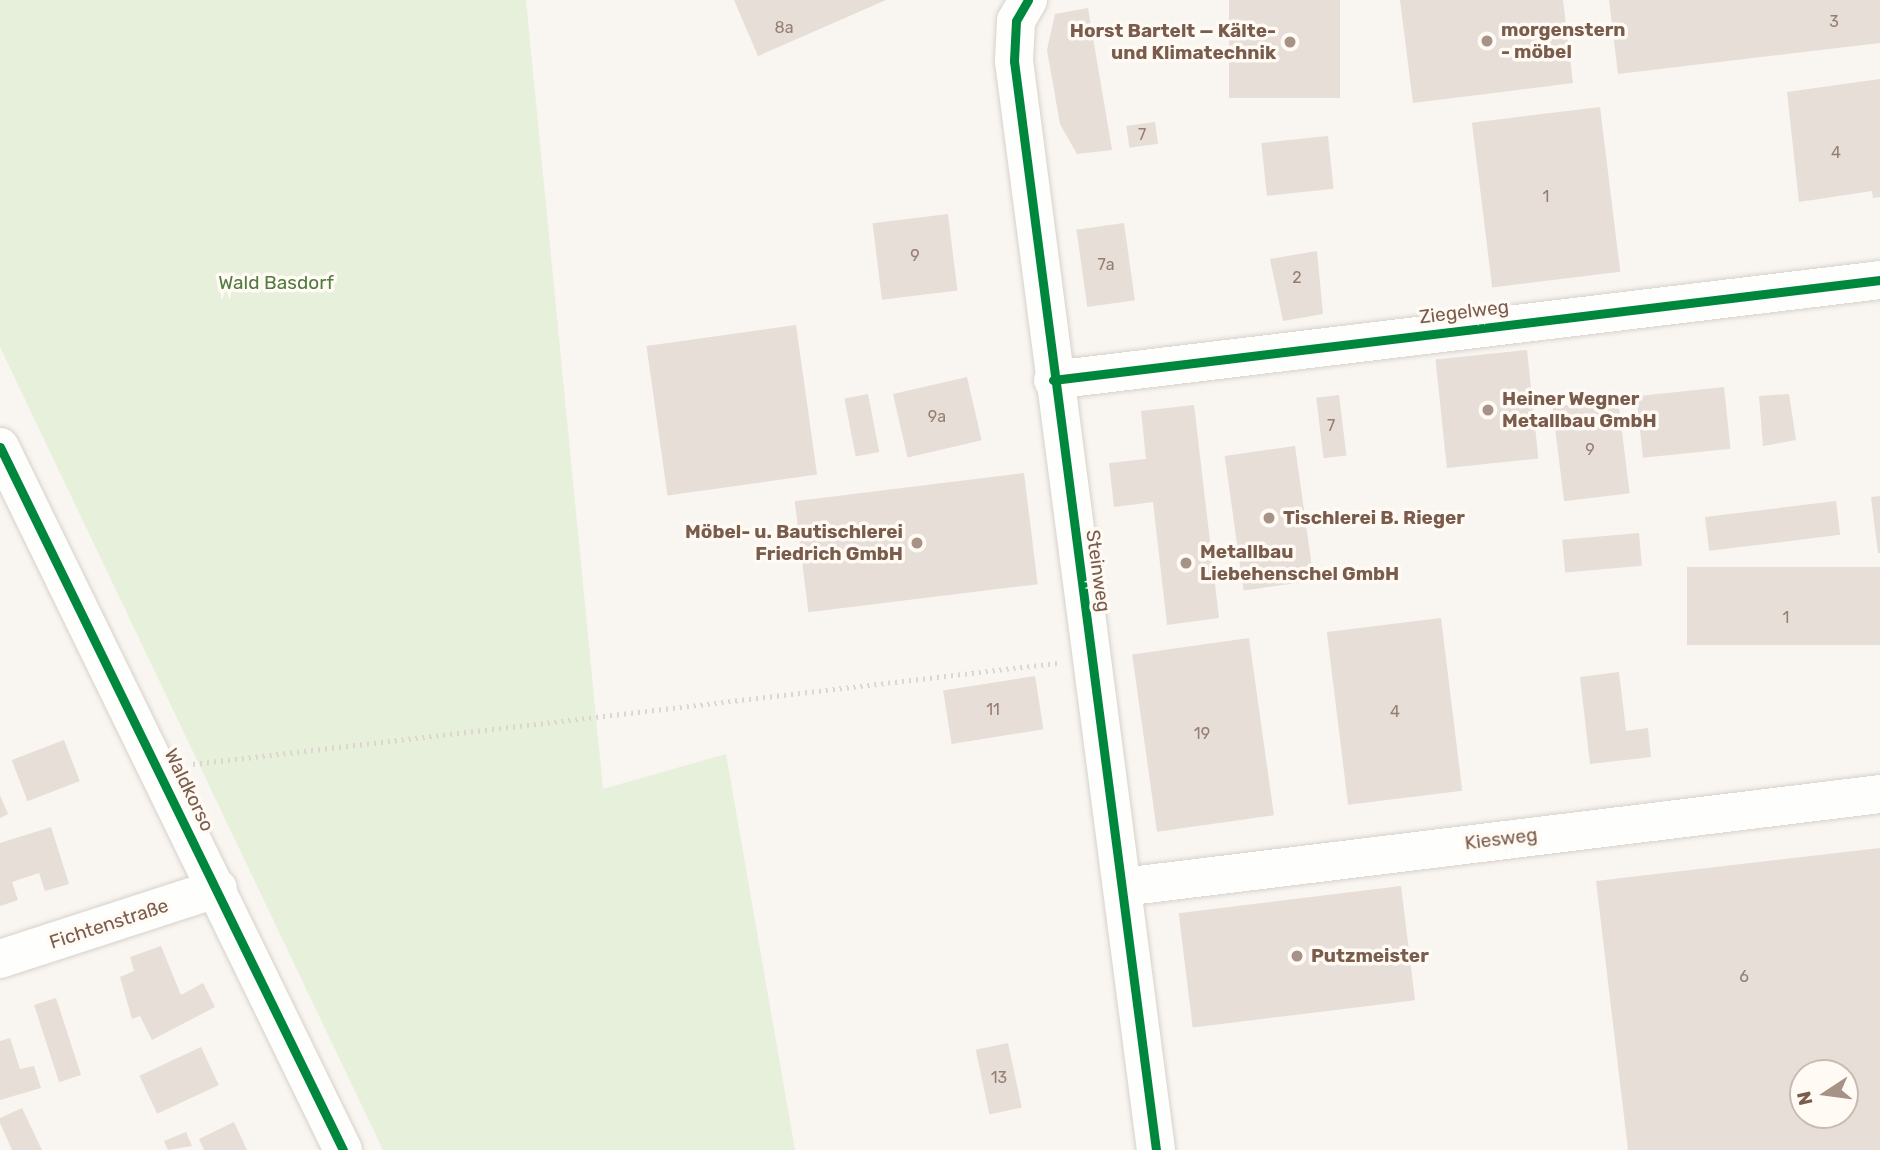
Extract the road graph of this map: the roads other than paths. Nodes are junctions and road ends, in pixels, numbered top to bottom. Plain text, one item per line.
1 (1028, 0) edge
2 (1880, 280) edge
3 (1053, 380) junction
4 (0, 447) edge
5 (1880, 794) edge
6 (1123, 887) junction
7 (218, 888) junction
8 (0, 959) edge
9 (343, 1150) edge
10 (1156, 1150) edge

1 - 3 street, Steinweg
2 - 3 street, Ziegelweg
3 - 6 street, Steinweg
4 - 7 street, Waldkorso
5 - 6 street, Kiesweg
6 - 10 street, Steinweg
7 - 8 street, Fichtenstraße
7 - 9 street, Waldkorso

